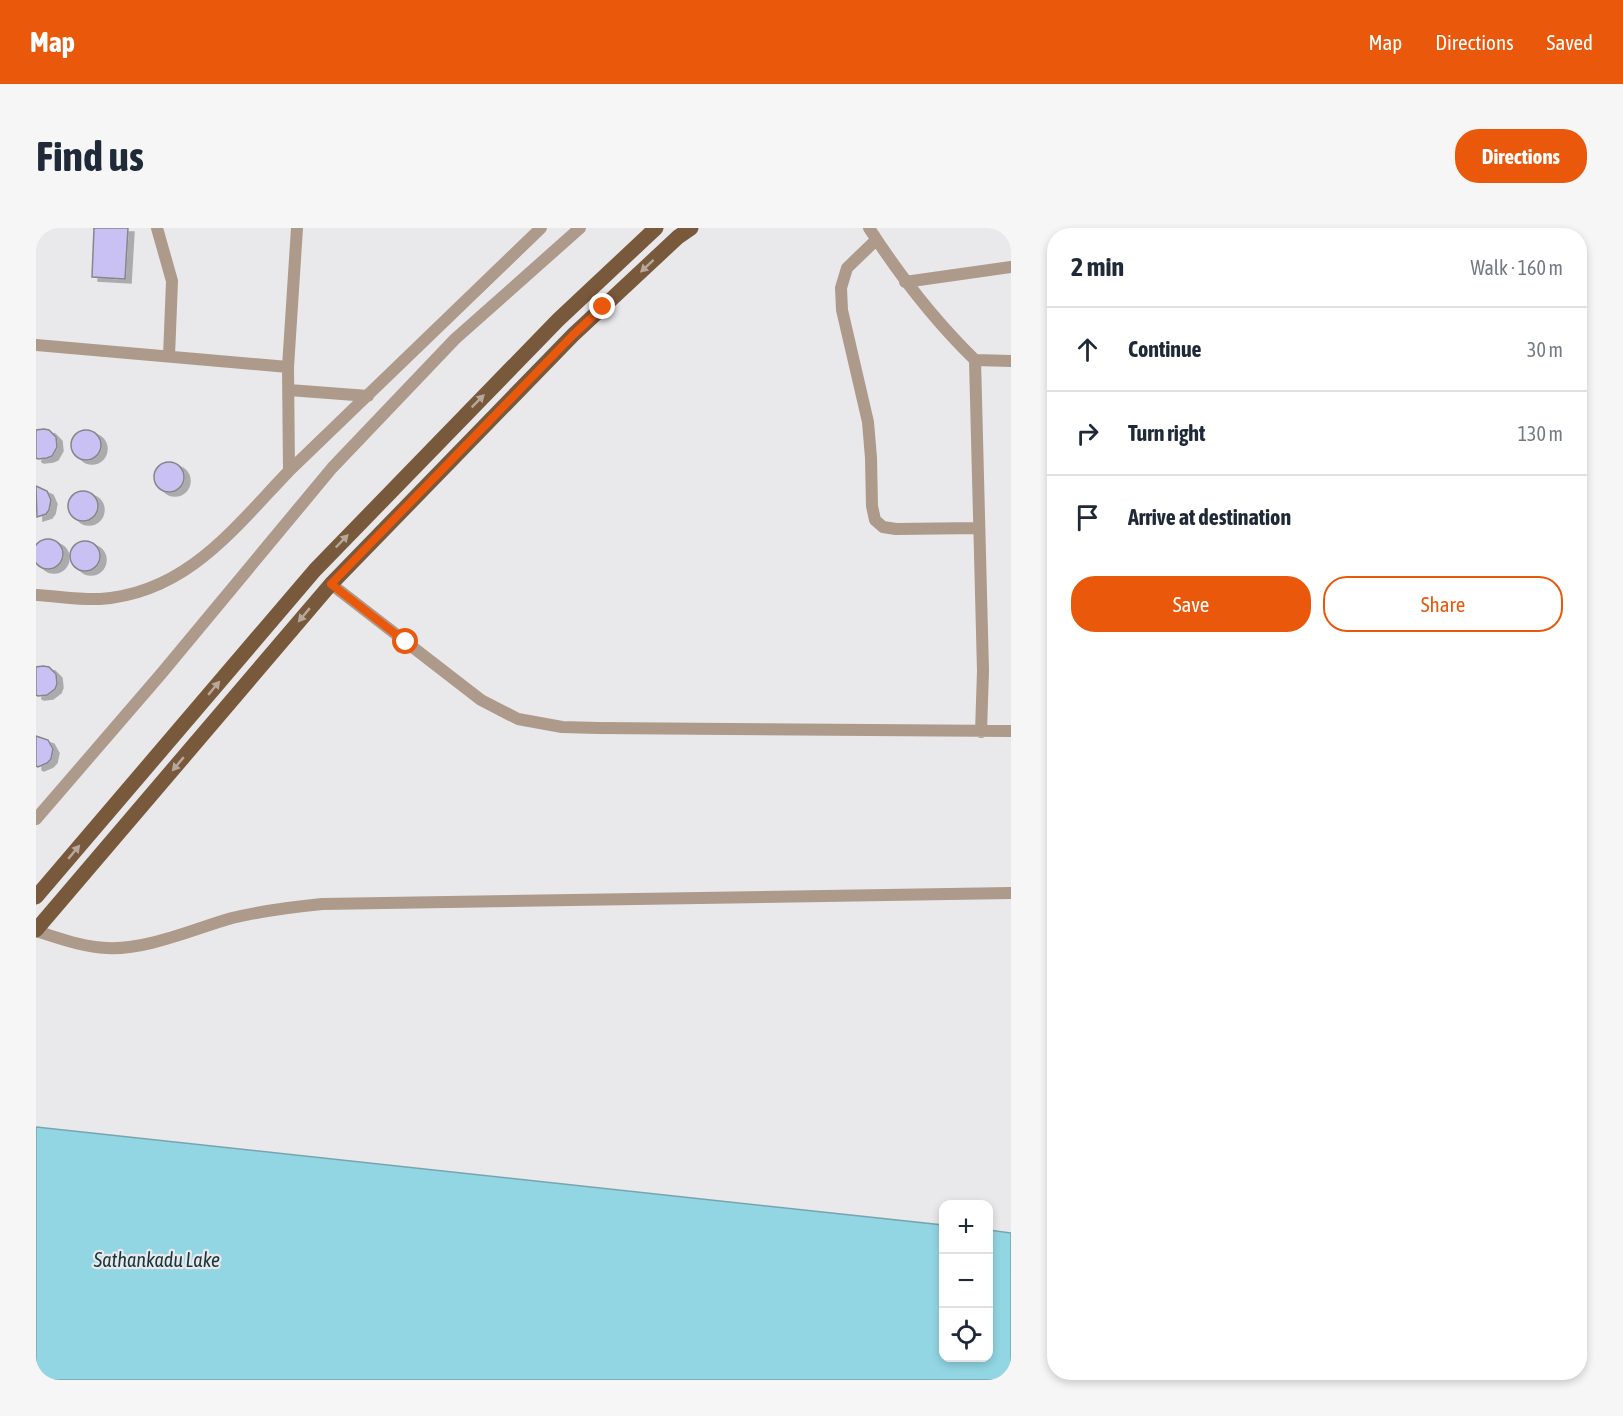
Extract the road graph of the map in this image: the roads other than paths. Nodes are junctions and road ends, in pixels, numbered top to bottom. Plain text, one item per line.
1 (157, 228) edge
2 (297, 228) edge
3 (541, 228) edge
4 (580, 228) edge
5 (656, 228) edge
6 (691, 228) edge
7 (868, 228) edge
8 (876, 240) junction
9 (1011, 267) edge
10 (904, 282) junction
11 (36, 345) edge
12 (169, 356) junction
13 (975, 360) junction
14 (1011, 361) edge
15 (288, 367) junction
16 (289, 390) junction
17 (368, 396) junction
18 (289, 471) junction
19 (979, 528) junction
20 (331, 584) junction
21 (36, 595) edge
22 (1011, 731) edge
23 (981, 732) junction
24 (36, 819) edge
25 (1011, 893) edge
26 (36, 897) edge
27 (36, 930) edge

1 - 12 lane
2 - 15 lane
3 - 17 lane
4 - 24 lane
26 -> 5 main road
6 -> 20 main road
7 - 8 lane
8 - 10 lane
8 - 19 lane
9 - 10 lane
10 - 13 lane
11 - 12 lane
12 - 15 lane
13 - 14 lane
13 - 19 lane
15 - 16 lane
16 - 17 lane
16 - 18 lane
17 - 18 lane
18 - 21 lane
19 - 23 lane
20 - 23 lane
20 -> 27 main road
22 - 23 lane
25 - 27 lane

